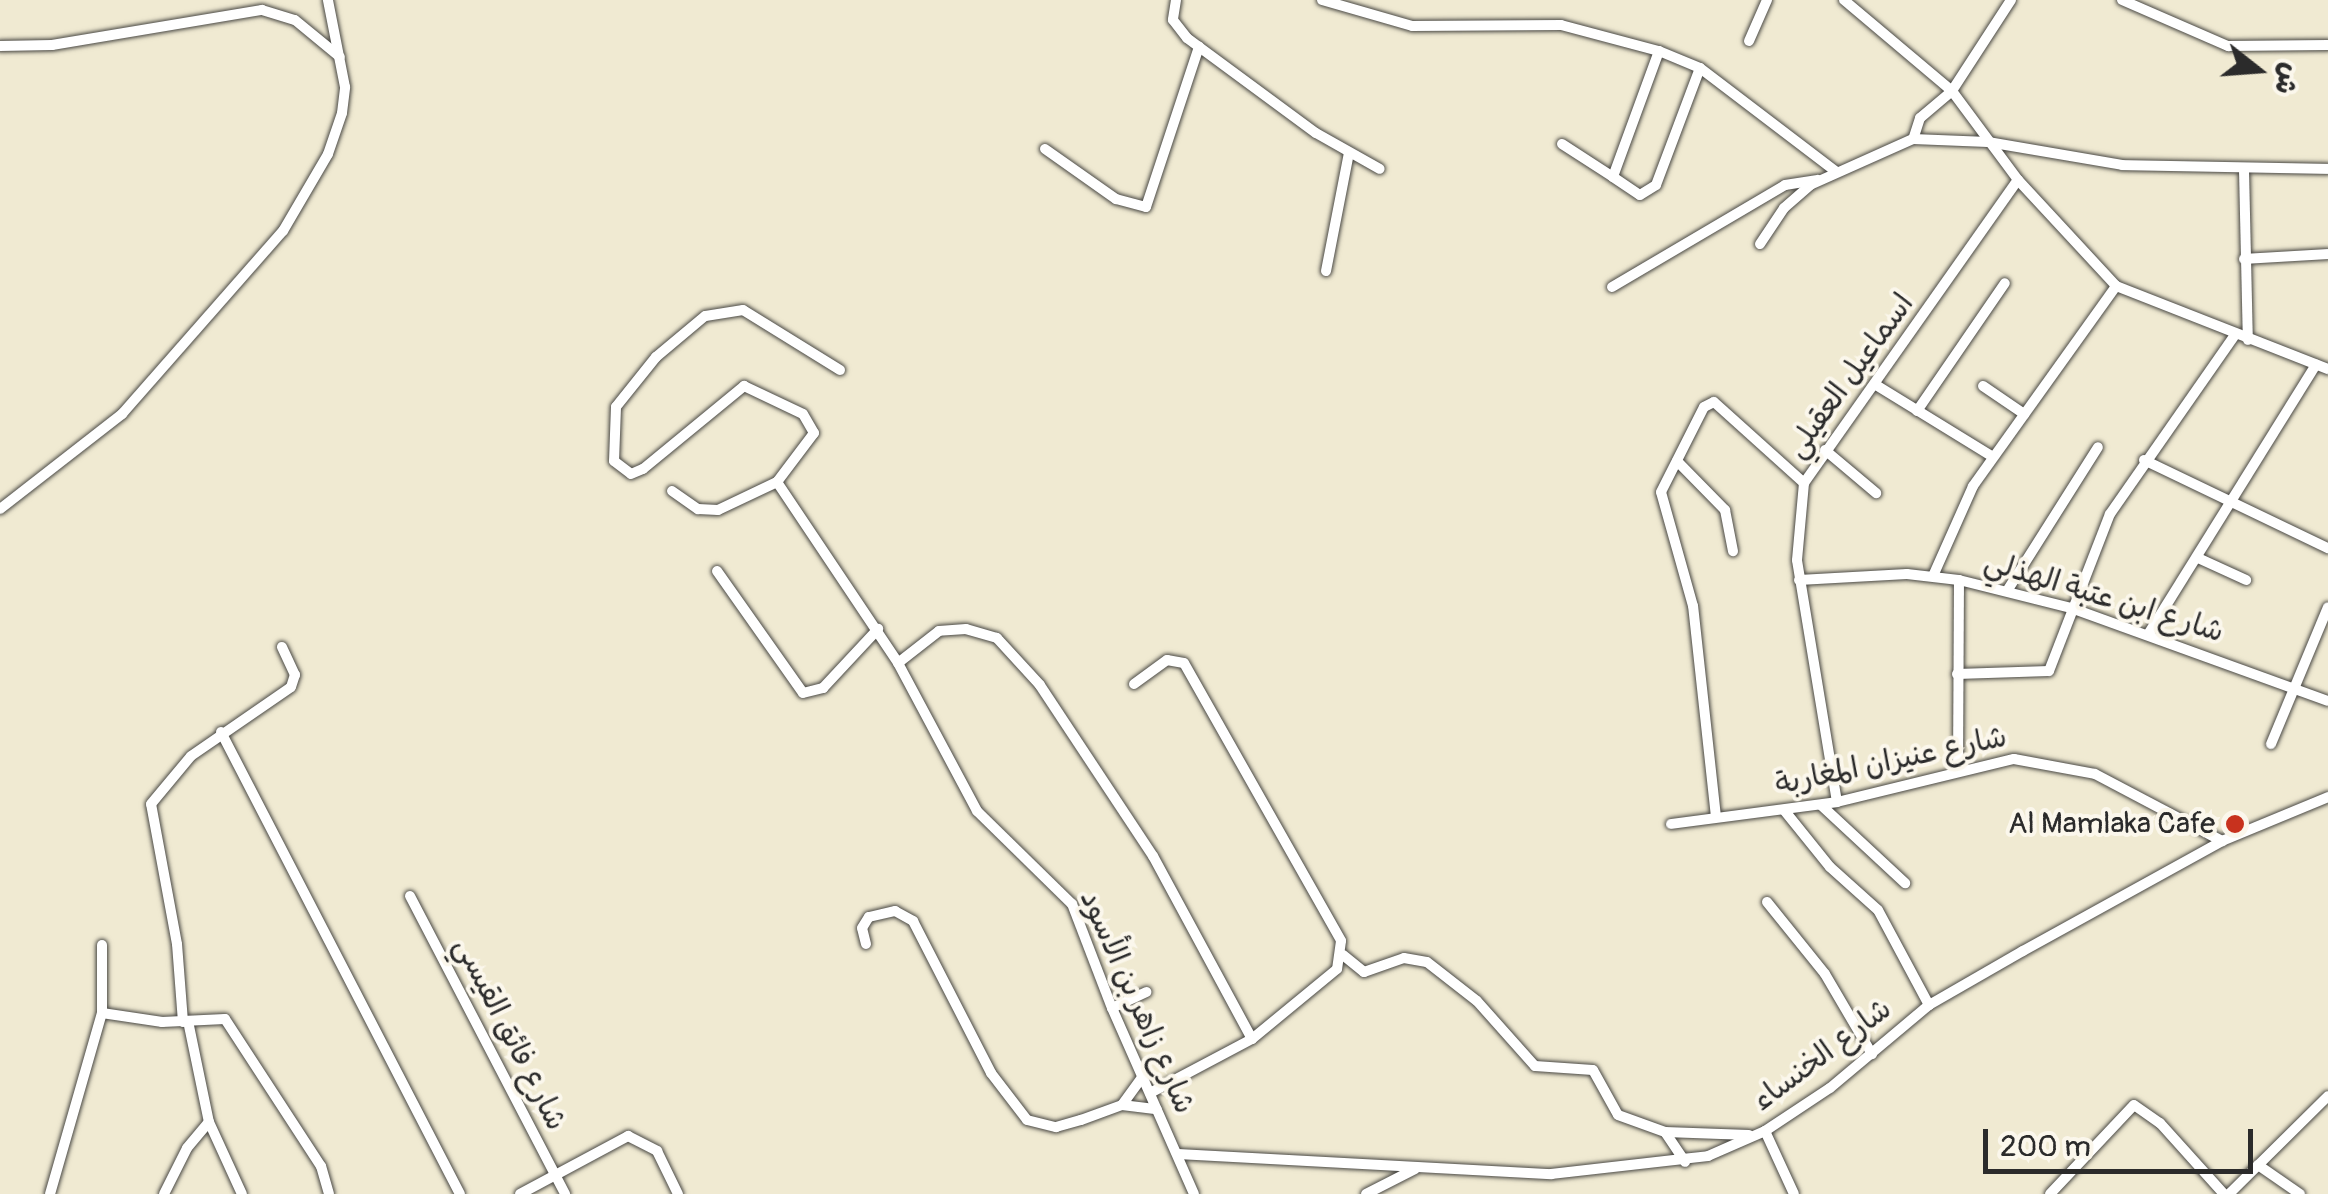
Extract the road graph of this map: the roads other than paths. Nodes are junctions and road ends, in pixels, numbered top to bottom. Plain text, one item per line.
1 (328, 0) edge
2 (1176, 0) edge
3 (1322, 0) edge
4 (1767, 0) edge
5 (1844, 0) edge
6 (2011, 0) edge
7 (2122, 0) edge
8 (1748, 41) dead end
9 (2328, 45) edge
10 (0, 46) edge
11 (1199, 47) junction
12 (1659, 51) junction
13 (340, 57) junction
14 (1700, 68) junction
15 (1952, 91) junction
16 (1913, 139) junction
17 (1988, 142) junction
18 (1562, 144) dead end
19 (1045, 149) dead end
20 (1349, 153) junction
21 (1380, 169) dead end
22 (2328, 169) edge
23 (2244, 170) junction
24 (1835, 171) junction
25 (1613, 177) junction
26 (1818, 180) junction
27 (2018, 180) junction
28 (1760, 244) dead end
29 (2328, 254) edge
30 (2244, 259) junction
31 (1326, 271) dead end
32 (2005, 284) dead end
33 (2116, 286) junction
34 (1612, 287) dead end
35 (2235, 336) junction
36 (2248, 340) junction
37 (2316, 365) junction
38 (2328, 368) edge
39 (840, 370) dead end
40 (1876, 385) junction
41 (1982, 386) dead end
42 (1917, 410) junction
43 (2024, 414) junction
44 (2098, 447) dead end
45 (1825, 450) junction
46 (1993, 457) junction
47 (2144, 460) junction
48 (1676, 461) junction
49 (776, 482) junction
50 (1804, 483) junction
51 (672, 490) dead end
52 (1876, 492) dead end
53 (2231, 504) junction
54 (0, 509) edge
55 (2328, 548) edge
56 (1732, 551) dead end
57 (2198, 558) junction
58 (716, 572) dead end
59 (1933, 576) junction
60 (1799, 580) junction
61 (1959, 580) junction
62 (2246, 580) dead end
63 (2007, 591) junction
64 (2328, 607) edge
65 (2072, 608) junction
66 (878, 629) junction
67 (2149, 634) junction
68 (282, 647) dead end
69 (898, 663) junction
70 (1957, 674) junction
71 (1134, 684) dead end
72 (2293, 686) junction
73 (2328, 701) edge
74 (221, 732) junction
75 (2271, 744) dead end
76 (1958, 769) junction
77 (2328, 797) edge
78 (1836, 802) junction
79 (1821, 805) junction
80 (1784, 810) junction
81 (1716, 817) junction
82 (1671, 824) dead end
83 (2222, 841) junction
84 (1905, 883) dead end
85 (410, 896) dead end
86 (1768, 902) dead end
87 (866, 944) dead end
88 (102, 945) dead end
89 (1343, 955) junction
90 (1146, 992) dead end
91 (1930, 1006) junction
92 (1112, 1008) junction
93 (102, 1013) junction
94 (186, 1021) junction
95 (1252, 1039) junction
96 (1872, 1054) junction
97 (1142, 1077) junction
98 (1150, 1093) junction
99 (2328, 1096) edge
100 (1122, 1105) junction
101 (1157, 1108) junction
102 (209, 1122) junction
103 (1665, 1132) junction
104 (1760, 1133) junction
105 (1178, 1154) junction
106 (1685, 1162) junction
107 (2258, 1165) junction
108 (1416, 1168) junction
109 (554, 1174) junction
110 (50, 1194) edge
111 (164, 1194) edge
112 (242, 1194) edge
113 (329, 1194) edge
114 (460, 1194) edge
115 (520, 1194) edge
116 (565, 1194) edge
117 (678, 1194) edge
118 (1194, 1194) edge
119 (1366, 1194) edge
120 (1794, 1194) edge
121 (2050, 1194) edge
122 (2226, 1194) edge
123 (2300, 1194) edge

1 - 13 street
2 - 11 street
3 - 12 street
4 - 8 street
5 - 15 street
6 - 15 street
7 - 9 street
10 - 13 street
11 - 19 street
11 - 20 street
12 - 14 street
12 - 25 street
13 - 54 street
14 - 24 street
14 - 25 street
15 - 16 street
15 - 17 street
16 - 17 street
16 - 24 street
17 - 23 street
17 - 27 street
18 - 25 street
20 - 21 street
20 - 31 street
22 - 23 street
23 - 30 street
24 - 26 street
26 - 28 street
26 - 34 street
27 - 33 street
27 - 40 street, اسماعيل العقيلي
29 - 30 street
30 - 36 street
32 - 42 street
33 - 35 street
33 - 43 street
35 - 36 street
35 - 47 street
36 - 37 street
37 - 38 street
37 - 53 street
39 - 49 street
40 - 42 street
40 - 45 street, اسماعيل العقيلي
41 - 43 street
42 - 46 street
43 - 46 street
44 - 63 street
45 - 50 street, اسماعيل العقيلي
45 - 52 street
46 - 59 street
47 - 53 street
47 - 65 street
48 - 50 street
48 - 56 street
48 - 81 street
49 - 51 street
49 - 66 street, شارع زاهر بن الأسود
50 - 60 street, اسماعيل العقيلي
53 - 55 street
53 - 57 street
57 - 62 street
57 - 67 street
58 - 66 street
59 - 60 street, شارع ابن عتبة الهذلي
59 - 61 street, شارع ابن عتبة الهذلي
60 - 78 street, اسماعيل العقيلي
61 - 63 street, شارع ابن عتبة الهذلي
61 - 70 street
63 - 65 street, شارع ابن عتبة الهذلي
64 - 72 street
65 - 67 street, شارع ابن عتبة الهذلي
65 - 70 street
66 - 69 street, شارع زاهر بن الأسود
67 - 72 street, شارع ابن عتبة الهذلي
68 - 74 street
69 - 92 street, شارع زاهر بن الأسود
69 - 95 street
70 - 76 street
71 - 89 street
72 - 73 street, شارع ابن عتبة الهذلي
72 - 75 street
74 - 94 street
74 - 114 street
76 - 78 street, شارع عنيزان المغاربة
76 - 83 street, شارع عنيزان المغاربة
77 - 83 street, شارع الخنساء
78 - 79 street, شارع عنيزان المغاربة
79 - 80 street, شارع عنيزان المغاربة
79 - 84 street
80 - 81 street, شارع عنيزان المغاربة
80 - 91 street
81 - 82 street, شارع عنيزان المغاربة
83 - 91 street, شارع الخنساء
85 - 109 street, شارع فائق القيسي
86 - 96 street
87 - 100 street
88 - 93 street
89 - 95 street
89 - 103 street
90 - 92 street
91 - 96 street, شارع الخنساء
92 - 97 street, شارع زاهر بن الأسود
93 - 94 street
93 - 110 street
94 - 102 street
94 - 113 street
95 - 98 street
96 - 104 street, شارع الخنساء
97 - 98 street, شارع زاهر بن الأسود
97 - 100 street
98 - 101 street, شارع زاهر بن الأسود
99 - 107 street
100 - 101 street
101 - 105 street, شارع زاهر بن الأسود
102 - 111 street
102 - 112 street
103 - 104 street
103 - 106 street
104 - 106 street, شارع الخنساء
104 - 120 street
105 - 108 street, شارع الخنساء
105 - 118 street, شارع زاهر بن الأسود
106 - 108 street, شارع الخنساء
107 - 122 street
107 - 123 street
108 - 119 street
109 - 115 street
109 - 116 street, شارع فائق القيسي
109 - 117 street
121 - 122 street

